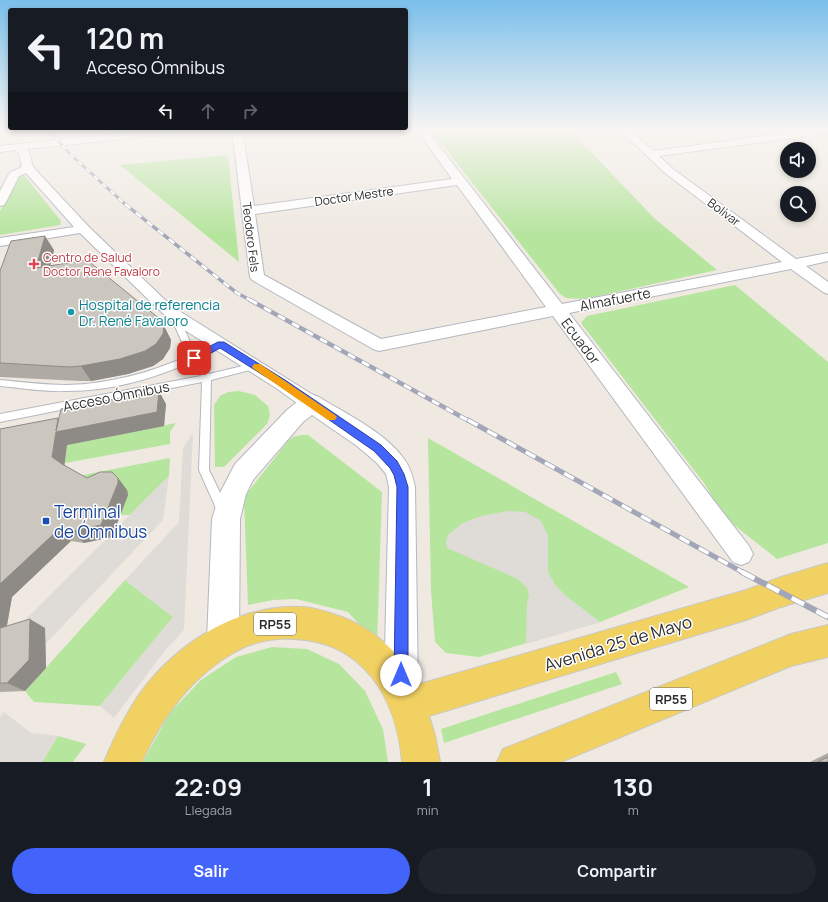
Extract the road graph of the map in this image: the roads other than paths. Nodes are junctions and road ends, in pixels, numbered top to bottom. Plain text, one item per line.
1 (27, 165) edge
2 (242, 165) edge
3 (448, 165) edge
4 (662, 165) edge
5 (28, 168) junction
6 (460, 181) junction
7 (0, 202) edge
8 (248, 211) junction
9 (83, 230) junction
10 (0, 242) edge
11 (828, 257) edge
12 (794, 264) junction
13 (828, 289) edge
14 (558, 310) junction
15 (175, 316) junction
16 (221, 344) junction
17 (379, 345) joint
18 (195, 358) junction
19 (255, 366) junction
20 (207, 378) junction
21 (0, 383) edge
22 (311, 403) junction
23 (0, 418) edge
24 (226, 519) junction
25 (741, 554) dead end
26 (828, 578) edge
27 (223, 640) junction
28 (828, 641) edge
29 (404, 698) junction
30 (123, 762) edge
31 (421, 762) edge
32 (516, 762) edge

1 - 5 street
2 - 8 street, Teodoro Fels
3 - 6 street, Ecuador
4 - 12 street, Bolívar
5 - 7 street
5 - 9 street
6 - 8 street, Doctor Mestre
6 - 14 street, Ecuador
8 - 17 street, Teodoro Fels
9 - 10 street
9 - 15 street
11 - 12 street, Almafuerte
12 - 13 street, Bolívar
12 - 14 street, Almafuerte
14 - 17 street, Almafuerte
14 - 25 street, Ecuador
15 - 16 street
15 - 18 lane
16 - 18 lane, Acceso Ómnibus
16 - 19 street
18 - 20 lane
18 - 21 lane, Acceso Ómnibus
19 - 20 lane, Acceso Ómnibus
19 - 22 street
20 - 23 lane, Acceso Ómnibus
20 - 24 lane
22 - 24 street
22 - 29 street
24 - 27 street
26 - 29 main road, Avenida 25 de Mayo
27 - 29 main road, RP55
27 - 30 main road, RP55
28 - 32 main road, RP55
29 - 31 main road, RP55

